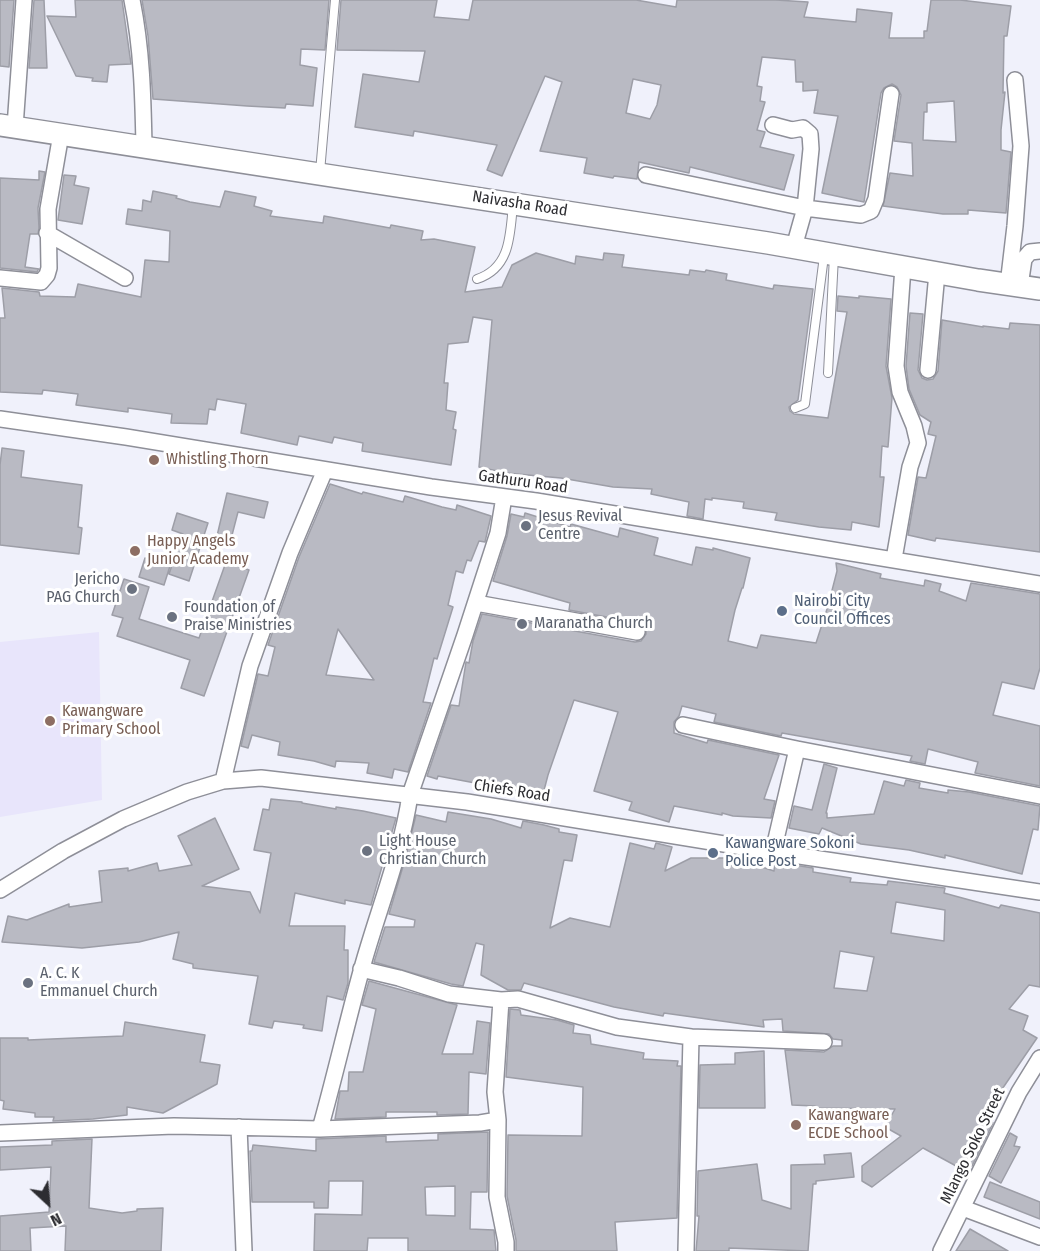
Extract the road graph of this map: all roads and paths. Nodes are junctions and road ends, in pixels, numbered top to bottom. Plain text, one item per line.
1 (24, 0) edge
2 (132, 0) edge
3 (335, 0) edge
4 (1015, 80) dead end
5 (891, 94) dead end
6 (773, 125) dead end
7 (8, 126) edge
8 (61, 134) junction
9 (144, 146) junction
10 (320, 173) junction
11 (646, 175) dead end
12 (513, 203) junction
13 (805, 208) junction
14 (47, 233) junction
15 (794, 247) junction
16 (1040, 251) edge
17 (830, 254) junction
18 (903, 267) junction
19 (937, 273) junction
20 (0, 278) edge
21 (125, 278) dead end
22 (477, 279) dead end
23 (1022, 286) edge
24 (927, 370) dead end
25 (828, 373) dead end
26 (795, 408) dead end
27 (0, 419) edge
28 (325, 470) junction
29 (504, 497) junction
30 (894, 559) junction
31 (1040, 584) edge
32 (476, 603) junction
33 (637, 632) dead end
34 (683, 725) dead end
35 (797, 749) junction
36 (223, 781) junction
37 (410, 795) junction
38 (1040, 796) edge
39 (773, 852) junction
40 (1040, 889) edge
41 (0, 890) edge
42 (361, 969) junction
43 (501, 1000) junction
44 (691, 1037) junction
45 (824, 1042) dead end
46 (1040, 1058) edge
47 (498, 1120) junction
48 (239, 1127) junction
49 (320, 1129) junction
50 (0, 1133) edge
51 (963, 1208) junction
52 (1040, 1237) edge
53 (244, 1251) edge
54 (506, 1251) edge
55 (686, 1251) edge
56 (941, 1251) edge

1 - 7 street
2 - 9 street
3 - 10 lane
4 - 23 street
5 - 13 street
6 - 13 street
7 - 8 main road, Naivasha Road
8 - 9 main road, Naivasha Road
8 - 14 street
9 - 10 main road, Naivasha Road
10 - 12 main road, Naivasha Road
11 - 13 street
12 - 15 main road, Naivasha Road
12 - 22 lane
13 - 15 street
14 - 20 street
14 - 21 street
15 - 17 main road, Naivasha Road
16 - 23 street
17 - 18 main road, Naivasha Road
17 - 25 lane
17 - 26 lane
18 - 19 main road, Naivasha Road
18 - 30 street
19 - 23 main road, Naivasha Road
19 - 24 street
27 - 28 street, Gathuru Road
28 - 29 street, Gathuru Road
28 - 36 street
29 - 30 street, Gathuru Road
29 - 32 street
30 - 31 street, Gathuru Road
32 - 33 street
32 - 37 street
34 - 35 street
35 - 38 street
35 - 39 street
36 - 37 street, Chiefs Road
36 - 41 street, Chiefs Road
37 - 39 street, Chiefs Road
37 - 42 street
39 - 40 street, Chiefs Road
42 - 43 street
42 - 49 street
43 - 44 street
43 - 47 street
44 - 45 street
44 - 55 street
46 - 51 street, Mlango Soko Street
47 - 49 street
47 - 54 street
48 - 49 street
48 - 50 street
48 - 53 street
51 - 52 street
51 - 56 street, Mlango Soko Street

